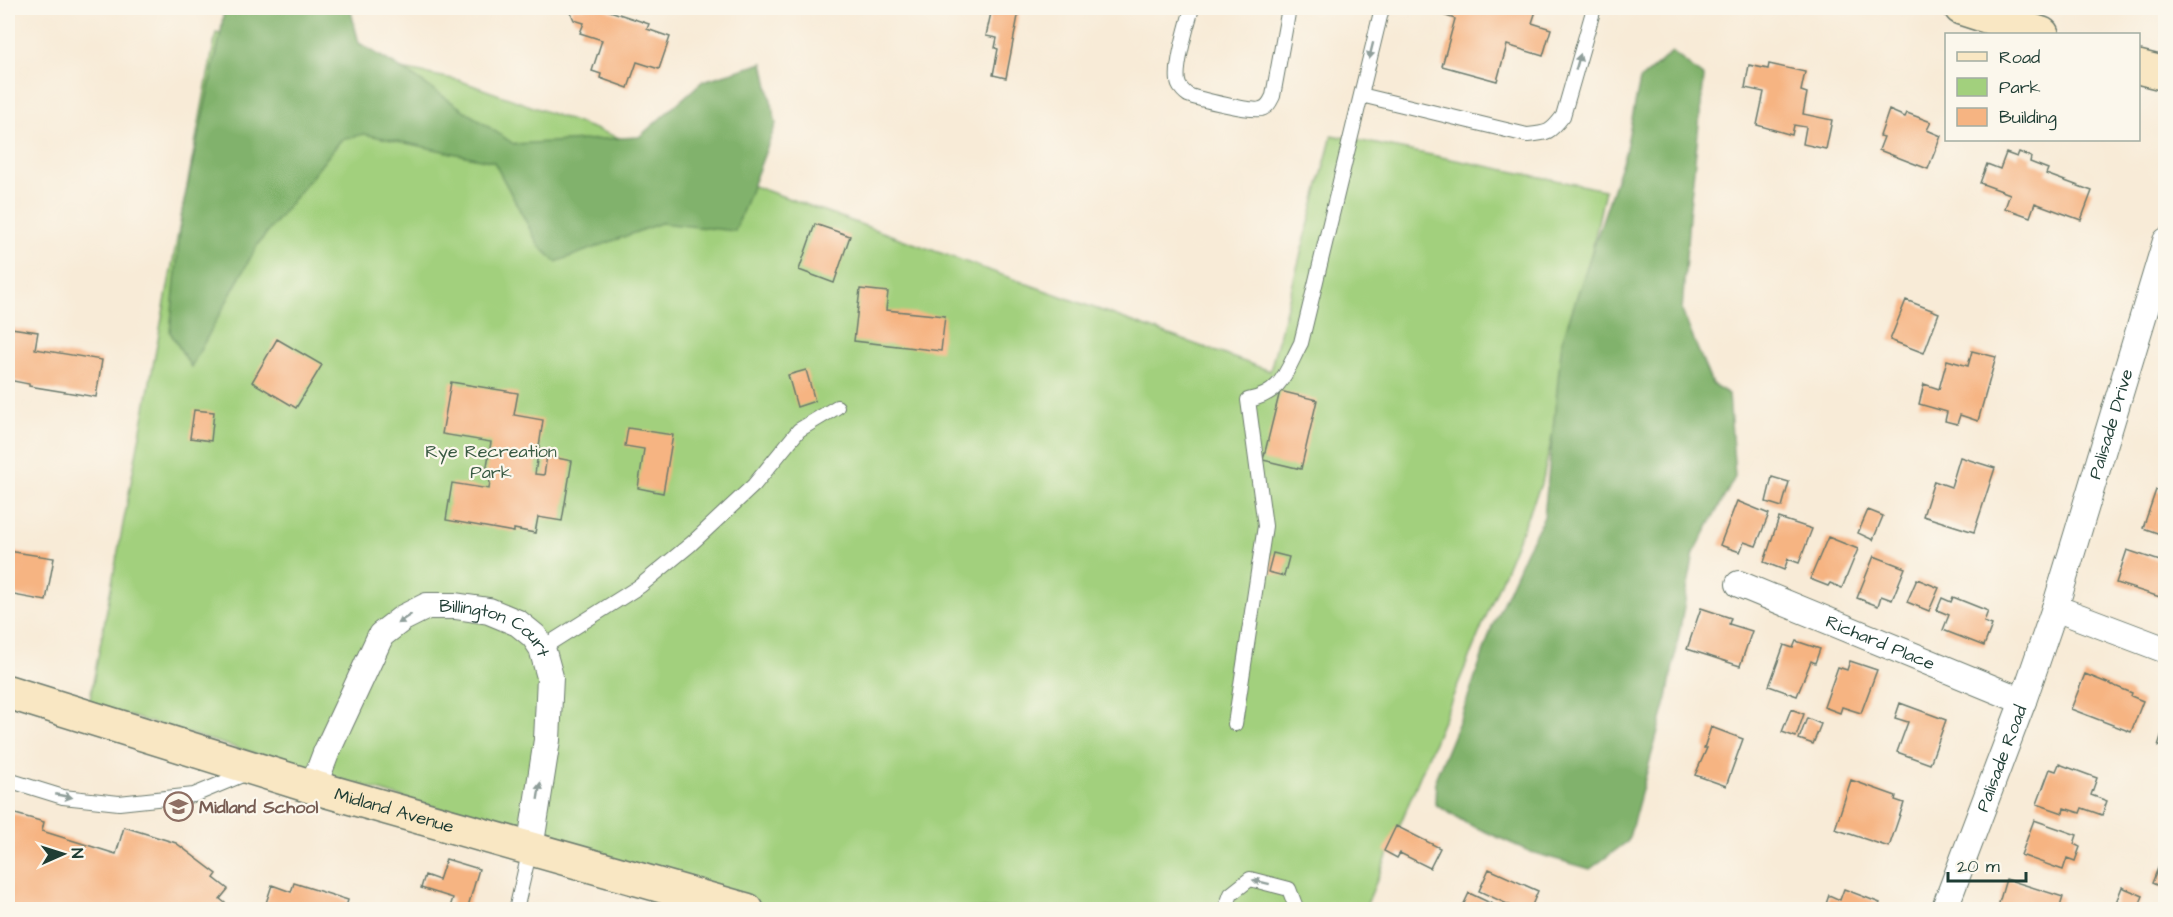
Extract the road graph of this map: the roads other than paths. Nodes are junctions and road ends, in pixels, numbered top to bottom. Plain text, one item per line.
1 (1192, 8) edge
2 (1290, 8) edge
3 (1382, 8) edge
4 (1594, 8) edge
5 (1961, 8) edge
6 (2039, 33) edge
7 (2140, 67) edge
8 (2166, 74) edge
9 (1361, 95) junction
10 (2166, 241) edge
11 (837, 406) dead end
12 (1738, 584) dead end
13 (2055, 608) junction
14 (542, 648) junction
15 (2166, 650) edge
16 (8, 692) edge
17 (2023, 701) junction
18 (1235, 724) dead end
19 (257, 768) junction
20 (8, 780) edge
21 (313, 787) junction
22 (530, 849) junction
23 (516, 909) edge
24 (747, 909) edge
25 (1225, 909) edge
26 (1297, 909) edge
27 (1944, 909) edge

1 - 2 lane
3 -> 9 lane
9 -> 4 lane
5 - 6 street
7 - 8 street
9 - 18 lane
10 - 13 street, Palisade Drive
11 - 14 lane
12 - 17 street, Richard Place
13 - 15 street
13 - 17 street, Palisade Road
14 -> 21 street, Billington Court
22 -> 14 street, Billington Court
16 - 19 street, Midland Avenue
17 - 27 street, Palisade Road
20 -> 19 lane
19 - 21 street, Midland Avenue
21 - 22 street, Midland Avenue
22 - 23 lane
22 - 24 street, Midland Avenue
26 -> 25 lane

